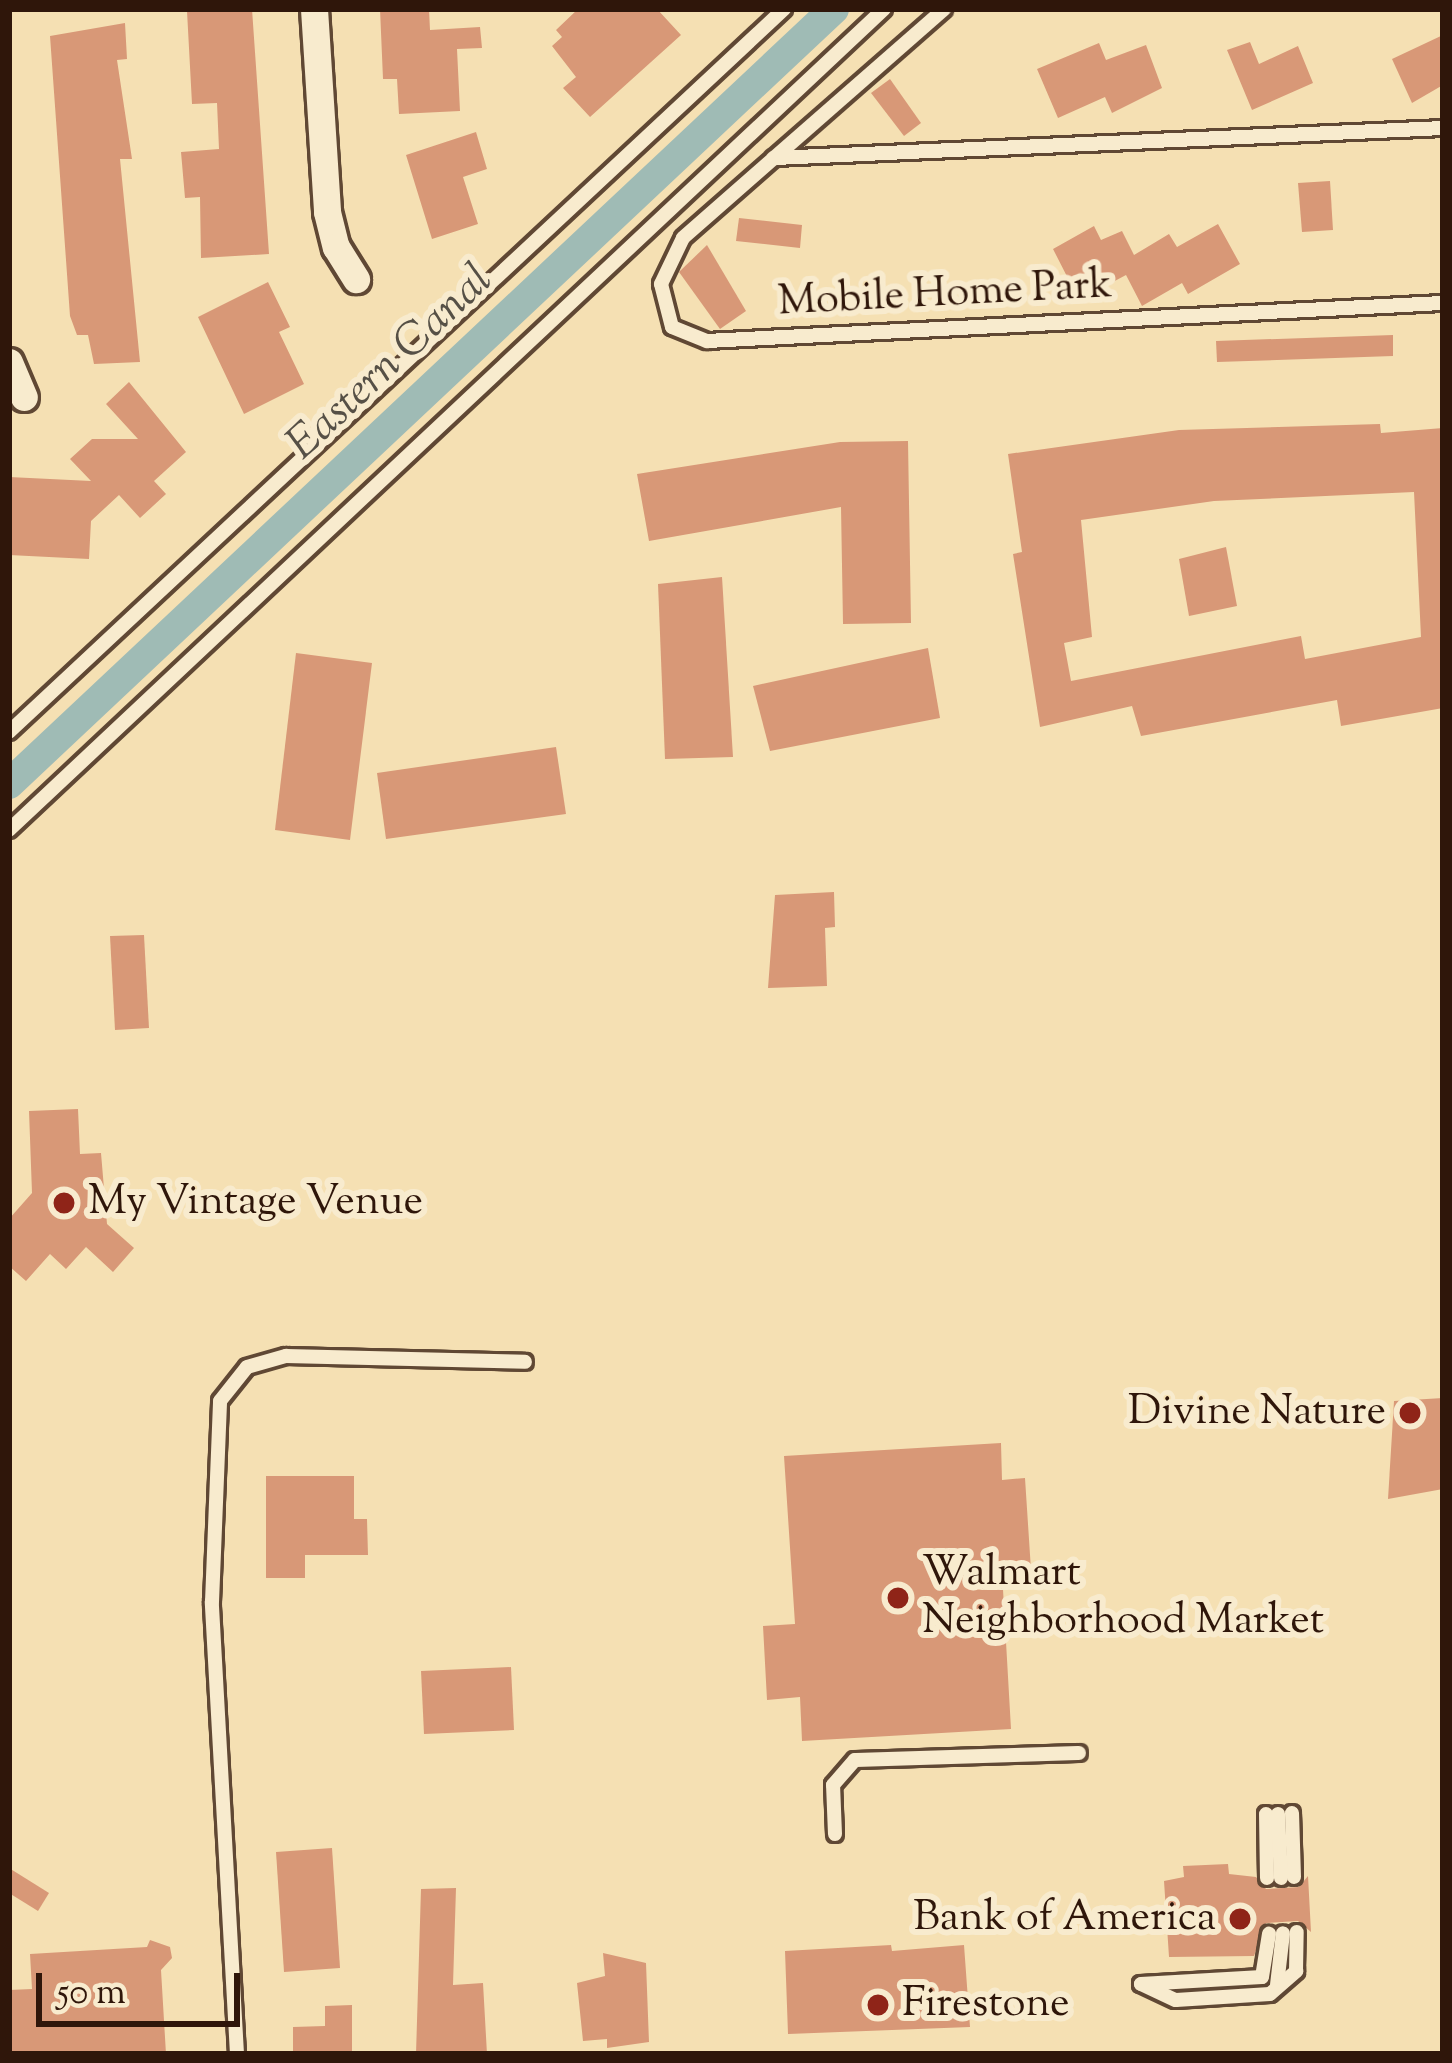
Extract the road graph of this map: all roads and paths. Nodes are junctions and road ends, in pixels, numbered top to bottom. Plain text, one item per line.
1 (314, 9) edge
2 (784, 9) edge
3 (884, 9) edge
4 (944, 9) edge
5 (1443, 128) edge
6 (774, 158) junction
7 (356, 279) dead end
8 (1443, 303) edge
9 (9, 362) edge
10 (24, 398) dead end
11 (9, 732) edge
12 (9, 830) edge
13 (525, 1362) dead end
14 (1079, 1753) dead end
15 (1279, 1814) joint
16 (835, 1834) dead end
17 (1270, 1994) joint
18 (237, 2054) edge

1 - 7 street
2 - 11 lane
3 - 12 lane
4 - 6 lane, Mobile Home Park
5 - 6 lane
6 - 8 lane, Mobile Home Park
9 - 10 street
13 - 18 lane
14 - 16 lane
15 - 15 lane
17 - 17 lane

